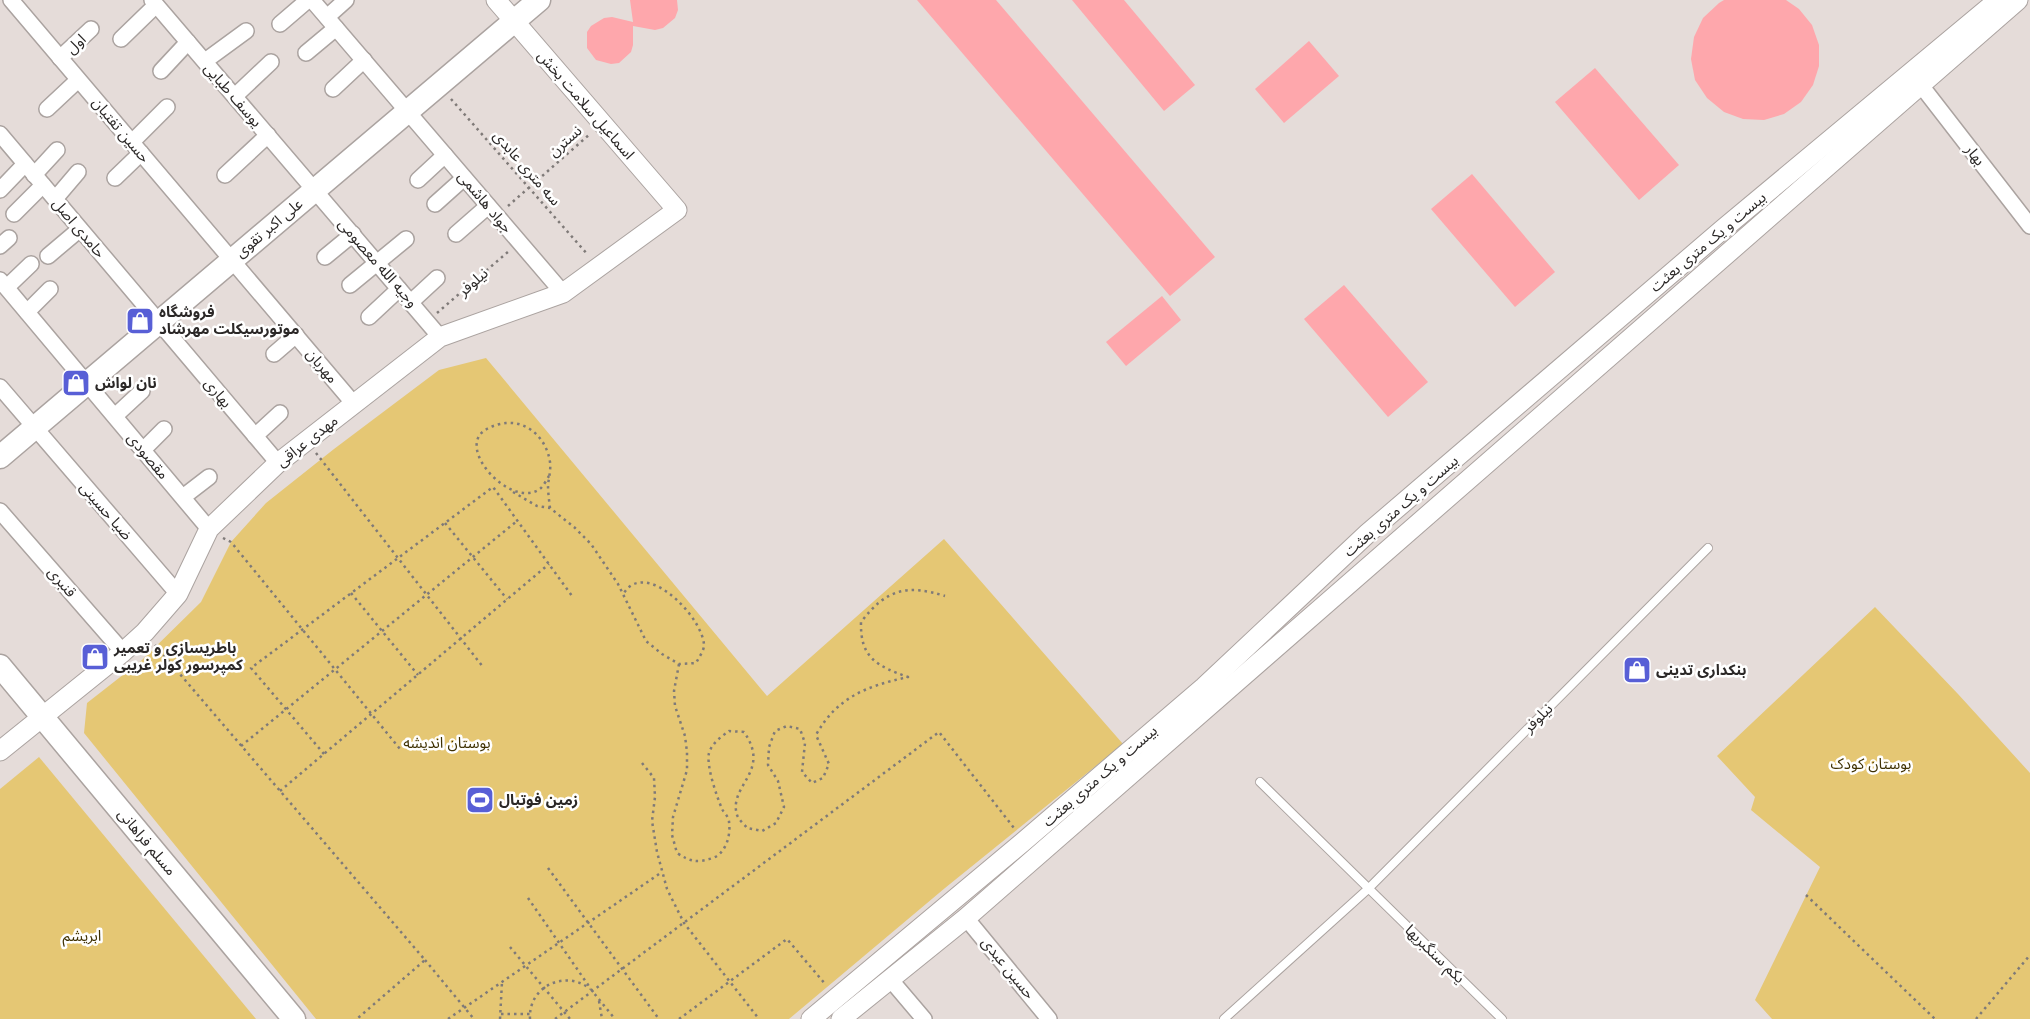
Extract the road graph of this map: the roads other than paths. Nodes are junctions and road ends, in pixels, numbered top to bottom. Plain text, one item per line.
1 (11, 0) edge
2 (308, 0) edge
3 (312, 0) edge
4 (346, 0) edge
5 (496, 0) edge
6 (539, 0) edge
7 (1998, 0) edge
8 (2018, 0) edge
9 (154, 2) edge
10 (514, 21) junction
11 (332, 23) junction
12 (280, 24) dead end
13 (91, 29) dead end
14 (246, 31) dead end
15 (121, 39) dead end
16 (188, 42) junction
17 (306, 53) dead end
18 (60, 58) junction
19 (364, 60) junction
20 (205, 61) junction
21 (271, 62) dead end
22 (161, 71) dead end
23 (78, 80) junction
24 (1920, 84) junction
25 (333, 89) dead end
26 (235, 96) junction
27 (167, 108) dead end
28 (47, 109) dead end
29 (408, 111) junction
30 (268, 135) junction
31 (1, 139) edge
32 (136, 148) junction
33 (57, 150) dead end
34 (445, 155) junction
35 (78, 172) dead end
36 (34, 174) junction
37 (225, 175) dead end
38 (115, 178) dead end
39 (464, 178) junction
40 (418, 180) dead end
41 (0, 190) edge
42 (315, 190) junction
43 (55, 199) junction
44 (435, 204) dead end
45 (677, 210) joint
46 (492, 211) junction
47 (14, 214) dead end
48 (2030, 226) edge
49 (80, 229) junction
50 (353, 234) junction
51 (456, 234) dead end
52 (406, 239) dead end
53 (48, 256) dead end
54 (325, 258) dead end
55 (232, 260) junction
56 (377, 263) junction
57 (31, 264) dead end
58 (437, 278) dead end
59 (3, 284) edge
60 (350, 285) dead end
61 (50, 289) dead end
62 (399, 289) junction
63 (563, 293) junction
64 (411, 302) junction
65 (27, 312) junction
66 (369, 317) dead end
67 (159, 322) junction
68 (296, 335) junction
69 (440, 337) junction
70 (274, 354) dead end
71 (87, 383) junction
72 (0, 387) edge
73 (142, 391) dead end
74 (354, 404) junction
75 (280, 413) dead end
76 (115, 416) junction
77 (34, 428) junction
78 (164, 429) dead end
79 (254, 436) junction
80 (143, 450) junction
81 (0, 457) edge
82 (278, 463) junction
83 (209, 477) dead end
84 (183, 497) junction
85 (0, 511) edge
86 (210, 529) junction
87 (1708, 548) dead end
88 (178, 594) junction
89 (123, 652) junction
90 (0, 666) edge
91 (42, 717) junction
92 (0, 751) edge
93 (1260, 782) dead end
94 (1368, 889) junction
95 (966, 918) junction
96 (890, 979) junction
97 (294, 1019) edge
98 (811, 1019) edge
99 (841, 1019) edge
100 (924, 1019) edge
101 (1049, 1019) edge
102 (1224, 1019) edge
103 (1502, 1019) edge

1 - 18 street, حسین تفتیان
2 - 12 street
3 - 11 street, جواد هاشمی
4 - 11 street
5 - 10 street, اسماعیل سلامت بخش
6 - 10 main road, علی اکبر تقوی
7 - 98 street, بیست و یک متری بعثت
8 - 24 street, بیست و یک متری بعثت
9 - 15 street
9 - 16 street, یوسف طبایی
10 - 29 main road, علی اکبر تقوی
10 - 45 street, اسماعیل سلامت بخش
11 - 17 street
11 - 19 street, جواد هاشمی
13 - 18 street, اول
14 - 20 street
16 - 20 street, یوسف طبایی
16 - 22 street
18 - 23 street, حسین تفتیان
19 - 25 street
19 - 29 street, جواد هاشمی
20 - 26 street, یوسف طبایی
21 - 26 street
23 - 28 street
23 - 32 street, حسین تفتیان
24 - 48 street, بهار
24 - 95 street, بیست و یک متری بعثت
26 - 30 street, یوسف طبایی
27 - 32 street
29 - 34 street, جواد هاشمی
29 - 42 main road, علی اکبر تقوی
30 - 37 street
30 - 42 street, یوسف طبایی
31 - 36 street, حامدی اصل
32 - 38 street
32 - 55 street, حسین تفتیان
33 - 36 street
34 - 39 street, جواد هاشمی
34 - 40 street
35 - 43 street
36 - 41 street
36 - 43 street, حامدی اصل
36 - 47 street
39 - 44 street
39 - 46 street, جواد هاشمی
42 - 50 street, وجیه الله معصومی
42 - 55 main road, علی اکبر تقوی
43 - 49 street, حامدی اصل
45 - 63 street, مهدی عراقی
46 - 51 street
46 - 63 street, جواد هاشمی
49 - 53 street
49 - 67 street, حامدی اصل
50 - 54 street
50 - 56 street, وجیه الله معصومی
52 - 56 street
55 - 67 main road, علی اکبر تقوی
55 - 68 street, مهربان
56 - 60 street
56 - 62 street, وجیه الله معصومی
57 - 59 street
58 - 64 street
59 - 65 street, مقصودی
61 - 65 street
62 - 64 street, وجیه الله معصومی
62 - 66 street
63 - 69 street, مهدی عراقی
64 - 69 street, وجیه الله معصومی
65 - 71 street, مقصودی
67 - 71 main road, علی اکبر تقوی
67 - 79 street, بهاری
68 - 70 street
68 - 74 street, مهربان
69 - 74 street, مهدی عراقی
71 - 76 street, مقصودی
71 - 77 main road, علی اکبر تقوی
72 - 77 street, ضیا حسینی
73 - 76 street
74 - 82 street, مهدی عراقی
75 - 79 street
76 - 80 street, مقصودی
77 - 81 main road, علی اکبر تقوی
77 - 88 street, ضیا حسینی
78 - 80 street
79 - 82 street, بهاری
80 - 84 street, مقصودی
82 - 86 street, مهدی عراقی
83 - 84 street
84 - 86 street, مقصودی
85 - 89 street, قنبری
86 - 88 street, مهدی عراقی
87 - 94 lane, نیلوفر
88 - 89 street, مهدی عراقی
89 - 91 street, مهدی عراقی
90 - 91 main road, مسلم فراهانی
91 - 92 street, مهدی عراقی
91 - 97 main road, مسلم فراهانی
93 - 94 lane, یکم سنگبریها
94 - 102 lane, نیلوفر
94 - 103 lane, یکم سنگبریها
95 - 96 street, بیست و یک متری بعثت
95 - 101 street, حسین عبدی
96 - 99 street, بیست و یک متری بعثت
96 - 100 street

